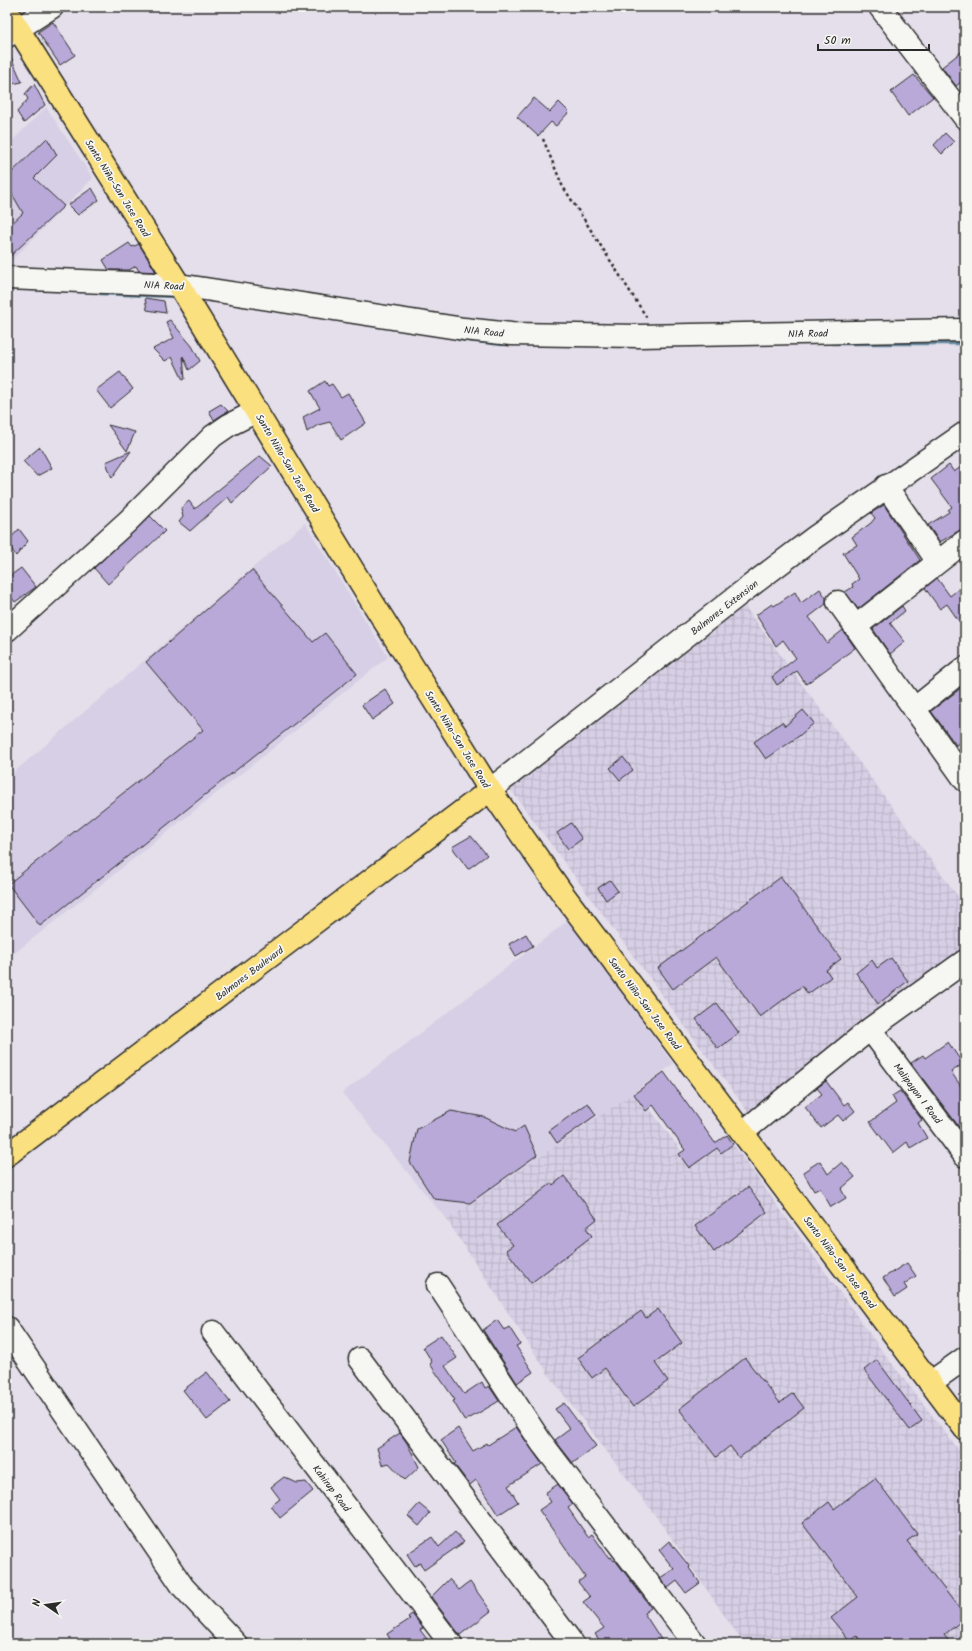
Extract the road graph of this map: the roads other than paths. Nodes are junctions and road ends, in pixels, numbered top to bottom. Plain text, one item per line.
1 (52, 7) edge
2 (880, 7) edge
3 (7, 11) edge
4 (13, 33) edge
5 (965, 118) edge
6 (7, 278) edge
7 (179, 285) junction
8 (965, 330) edge
9 (257, 411) junction
10 (965, 433) edge
11 (886, 486) junction
12 (965, 541) edge
13 (938, 562) junction
14 (838, 602) dead end
15 (855, 626) junction
16 (7, 630) edge
17 (965, 668) edge
18 (914, 709) junction
19 (965, 780) edge
20 (490, 790) junction
21 (965, 961) edge
22 (870, 1029) junction
23 (743, 1132) junction
24 (7, 1155) edge
25 (965, 1156) edge
26 (438, 1285) dead end
27 (7, 1328) edge
28 (213, 1332) dead end
29 (965, 1358) edge
30 (360, 1359) dead end
31 (930, 1383) junction
32 (965, 1429) edge
33 (236, 1644) edge
34 (451, 1644) edge
35 (573, 1644) edge
36 (695, 1644) edge

1 - 4 street
2 - 5 street
3 - 4 main road, Santo Niño-San Jose Road
4 - 7 main road, Santo Niño-San Jose Road
6 - 7 street, NIA Road
7 - 8 street, NIA Road
7 - 9 main road, Santo Niño-San Jose Road
9 - 16 street
9 - 20 main road, Santo Niño-San Jose Road
10 - 11 street, Balmores Extension
11 - 13 street
11 - 20 street, Balmores Extension
12 - 13 street
13 - 15 street
14 - 15 street
15 - 18 street
17 - 18 street
18 - 19 street
20 - 23 main road, Santo Niño-San Jose Road
20 - 24 main road, Balmores Boulevard
21 - 22 street
22 - 23 street
22 - 25 street, Malipayon I Road
23 - 31 main road, Santo Niño-San Jose Road
26 - 36 street
27 - 33 street
28 - 34 street, Kahirup Road
29 - 31 street
30 - 35 street
31 - 32 main road, Santo Niño-San Jose Road

